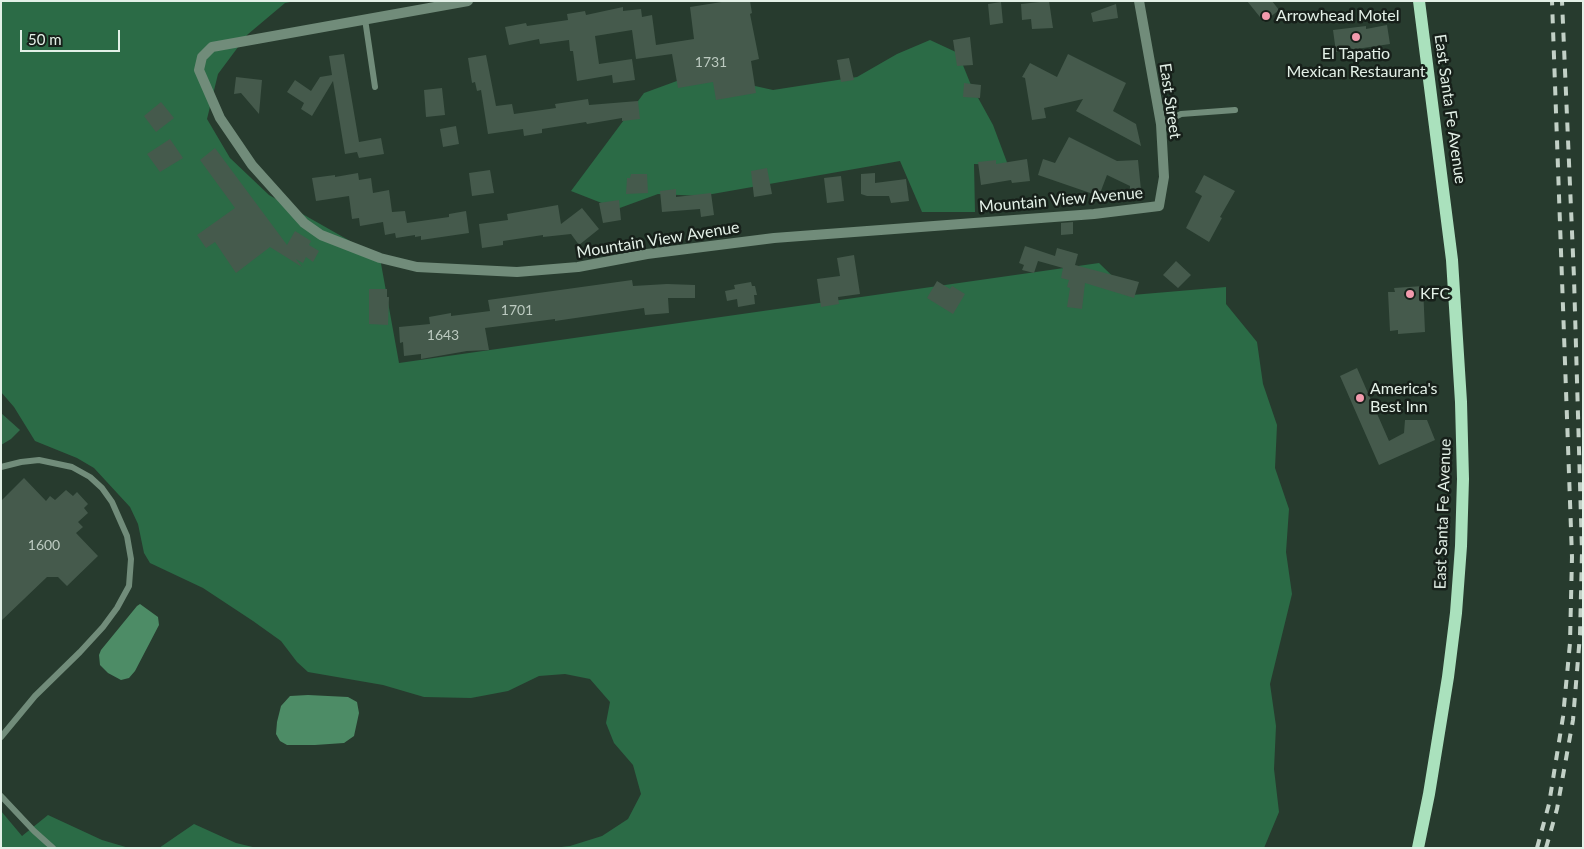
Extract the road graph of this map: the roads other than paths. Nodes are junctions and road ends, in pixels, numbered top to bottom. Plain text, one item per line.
1 (468, 1) edge
2 (1139, 1) edge
3 (1419, 1) edge
4 (365, 19) junction
5 (375, 87) dead end
6 (1235, 110) dead end
7 (1161, 124) junction
8 (1159, 206) joint
9 (1, 467) edge
10 (1, 737) edge
11 (1, 796) edge
12 (53, 848) edge
13 (1418, 848) edge

1 - 4 street, Mountain View Avenue
2 - 7 street, East Street
3 - 13 main road, East Santa Fe Avenue
4 - 5 lane
4 - 8 street, Mountain View Avenue
6 - 7 lane
7 - 8 street, East Street
9 - 10 lane
11 - 12 lane

